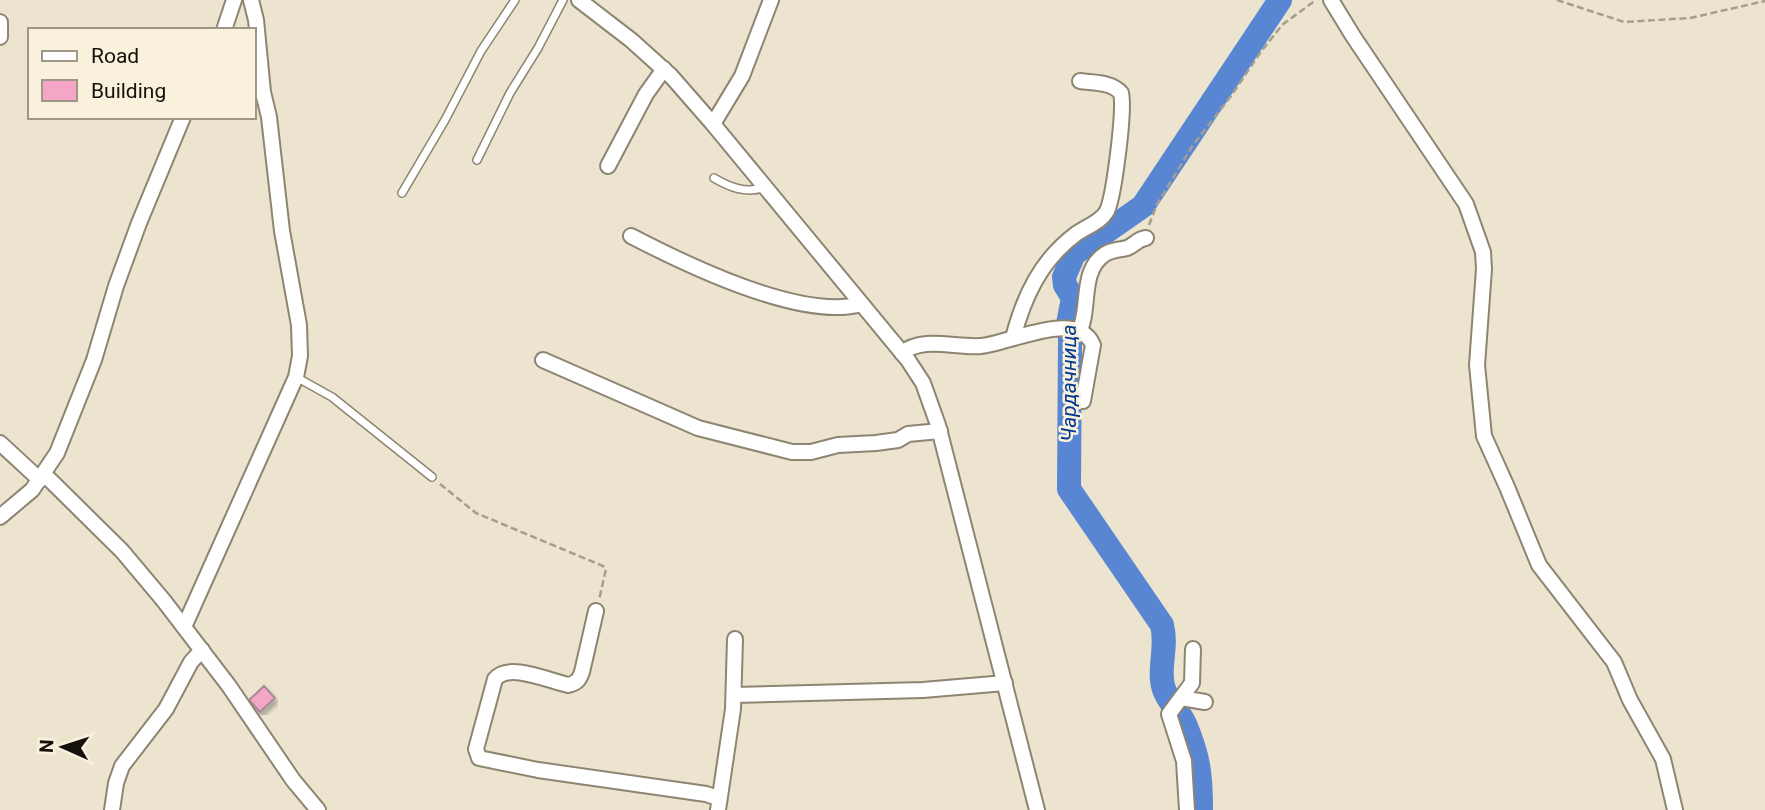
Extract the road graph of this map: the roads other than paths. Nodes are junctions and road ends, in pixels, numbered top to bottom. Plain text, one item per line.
1 (234, 0) edge
2 (251, 0) edge
3 (515, 0) edge
4 (563, 0) edge
5 (579, 0) edge
6 (771, 0) edge
7 (1331, 0) edge
8 (0, 22) edge
9 (225, 28) edge
10 (0, 37) edge
11 (664, 69) junction
12 (1080, 81) dead end
13 (182, 119) edge
14 (713, 124) junction
15 (477, 160) dead end
16 (608, 166) dead end
17 (714, 178) dead end
18 (764, 188) junction
19 (402, 193) dead end
20 (631, 236) dead end
21 (1146, 238) road end
22 (861, 304) junction
23 (1072, 331) junction
24 (1013, 338) junction
25 (902, 353) junction
26 (543, 360) dead end
27 (296, 377) junction
28 (1083, 401) dead end
29 (940, 431) junction
30 (0, 443) edge
31 (42, 477) junction
32 (432, 477) road end
33 (0, 517) edge
34 (596, 611) road end
35 (184, 628) junction
36 (735, 639) dead end
37 (1193, 649) dead end
38 (202, 650) junction
39 (1005, 682) junction
40 (734, 695) junction
41 (1205, 702) dead end
42 (1177, 704) junction
43 (718, 804) edge
44 (112, 810) edge
45 (318, 810) edge
46 (1037, 810) edge
47 (1187, 810) edge
48 (1675, 810) edge

1 - 9 street
2 - 27 street
3 - 19 lane
4 - 15 lane
5 - 11 street
6 - 14 street
7 - 48 street
8 - 10 street
11 - 14 street
11 - 16 street
12 - 24 street
13 - 31 street
14 - 18 street
17 - 18 lane
18 - 22 street
20 - 22 street
21 - 23 street
22 - 25 street
23 - 24 street
23 - 28 street
24 - 25 street
25 - 29 street
26 - 29 street
27 - 32 lane
27 - 35 street
29 - 39 street
30 - 31 street
31 - 33 street
31 - 35 street
34 - 43 street
35 - 38 street
36 - 40 street
37 - 42 street
38 - 44 street
38 - 45 street
39 - 40 street
39 - 46 street
40 - 43 street
41 - 42 street
42 - 47 street

